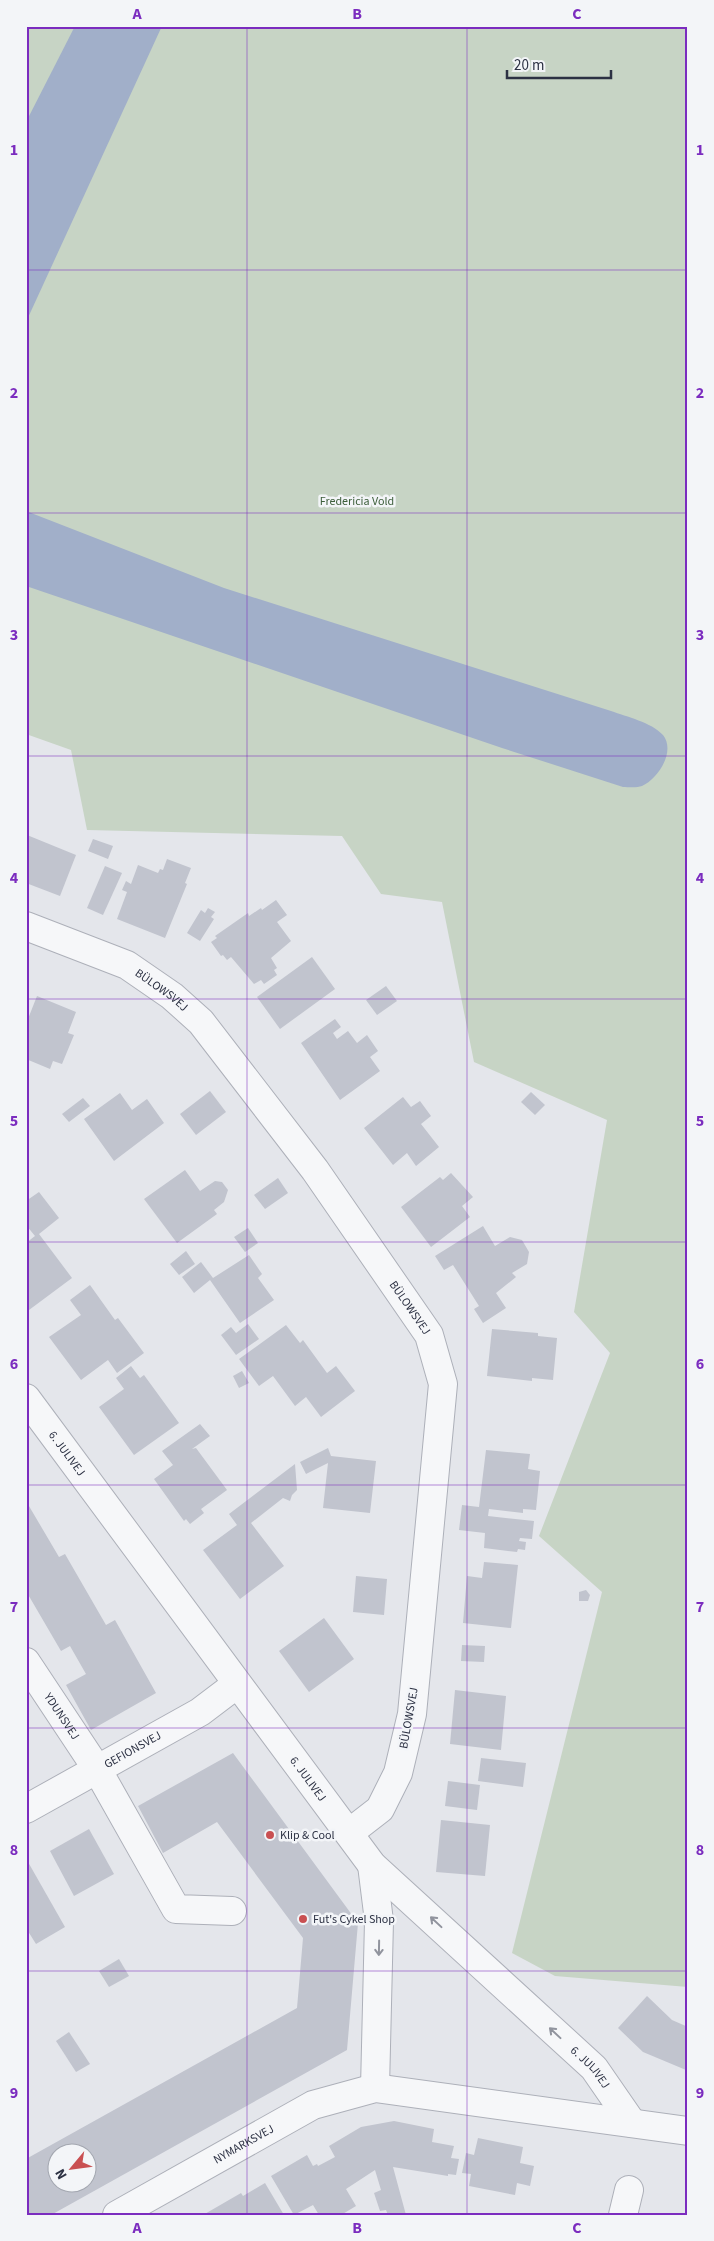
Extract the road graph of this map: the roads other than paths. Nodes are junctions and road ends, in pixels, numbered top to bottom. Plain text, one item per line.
1 (26, 926) edge
2 (26, 1398) edge
3 (26, 1662) edge
4 (237, 1684) junction
5 (97, 1770) junction
6 (26, 1809) edge
7 (349, 1833) junction
8 (372, 1865) junction
9 (232, 1911) dead end
10 (376, 2088) junction
11 (632, 2123) junction
12 (688, 2131) edge
13 (118, 2215) edge

1 - 7 street, BÜLOWSVEJ
2 - 4 street, 6. JULIVEJ
3 - 5 street, YDUNSVEJ
4 - 5 street, GEFIONSVEJ
4 - 7 street, 6. JULIVEJ
5 - 6 street, GEFIONSVEJ
5 - 9 street, YDUNSVEJ
7 - 8 street, 6. JULIVEJ
8 -> 10 street
11 -> 8 street, 6. JULIVEJ
10 - 11 street
10 - 13 street, NYMARKSVEJ
11 - 12 street

